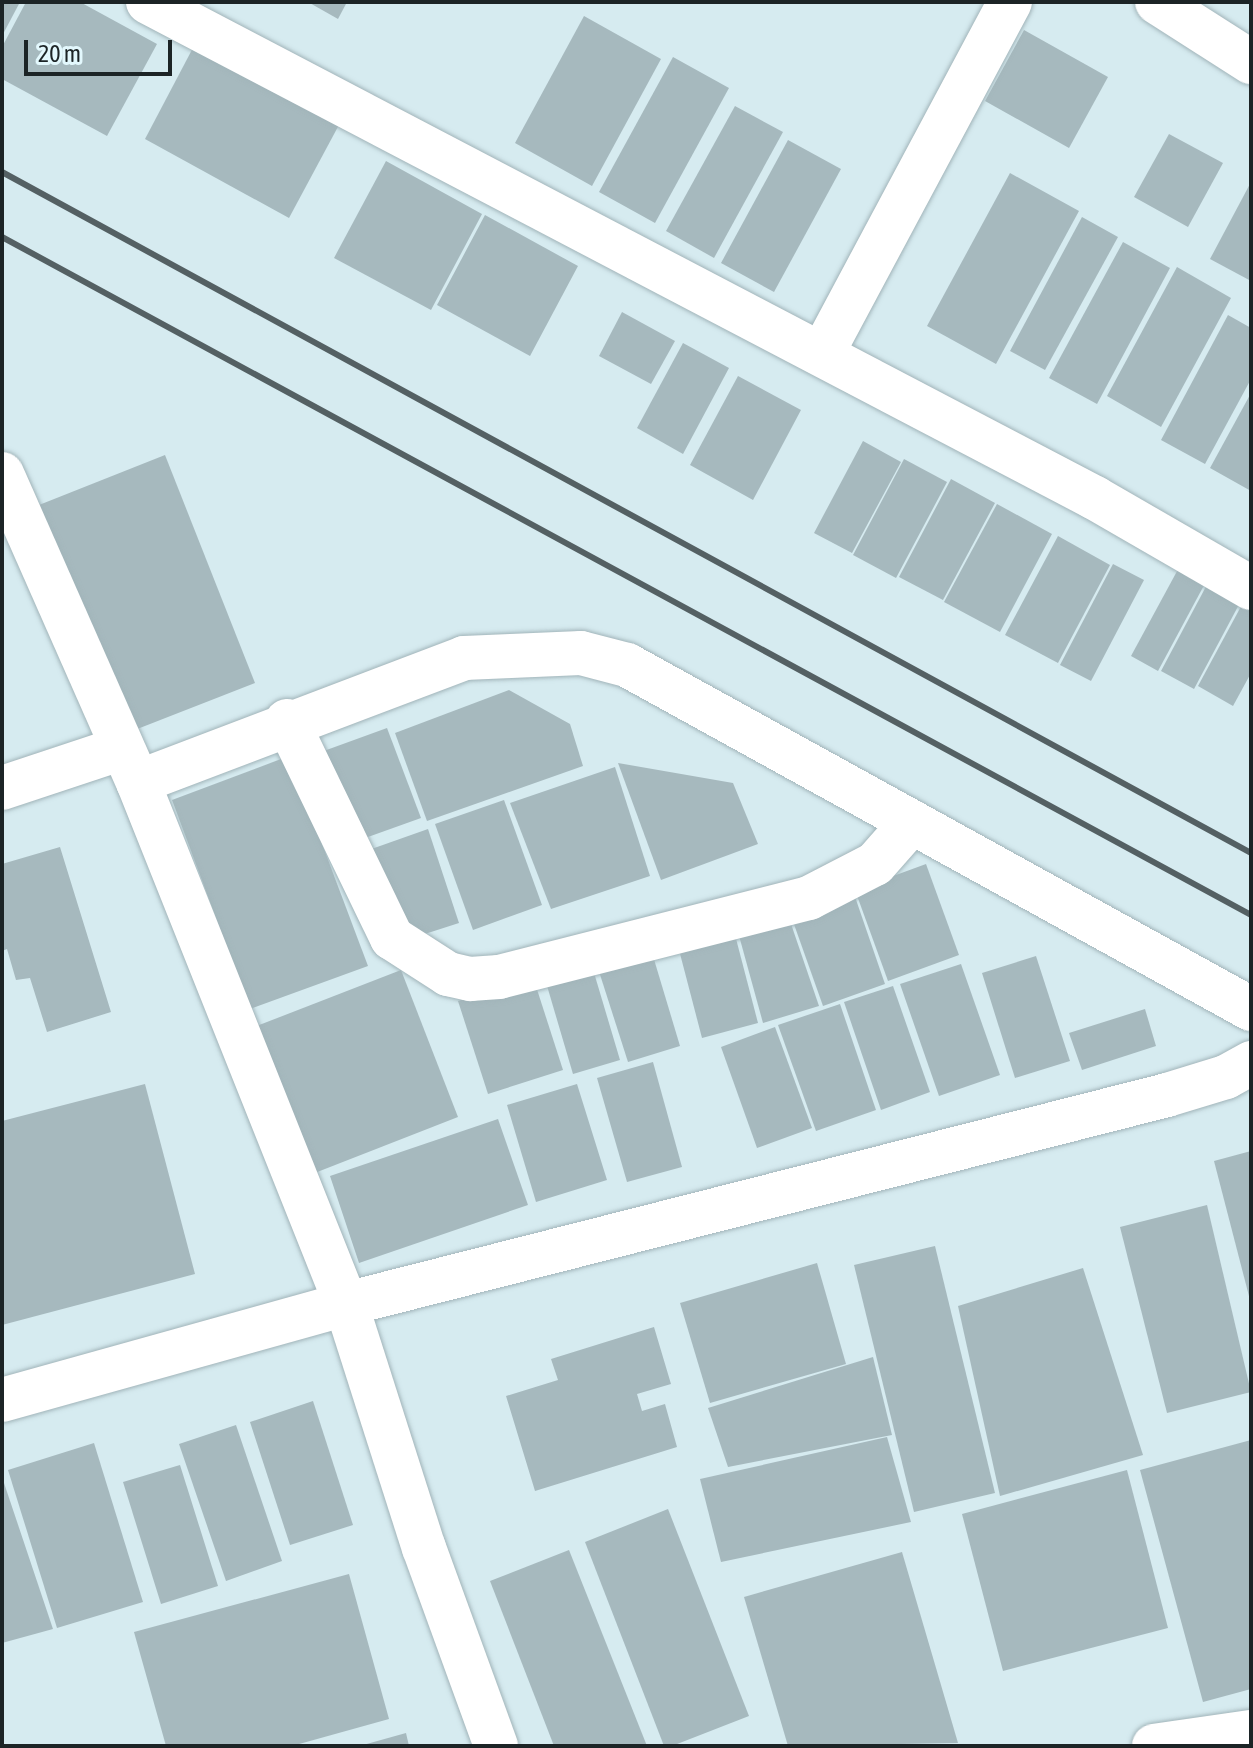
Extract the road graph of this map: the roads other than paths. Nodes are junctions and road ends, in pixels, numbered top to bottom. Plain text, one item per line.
1 (148, 2) edge
2 (1010, 2) edge
3 (1157, 2) edge
4 (1251, 62) edge
5 (822, 354) junction
6 (2, 474) edge
7 (1251, 588) edge
8 (287, 721) junction
9 (130, 765) junction
10 (2, 788) edge
11 (912, 822) junction
12 (1251, 1009) edge
13 (1251, 1063) edge
14 (346, 1304) junction
15 (2, 1400) edge
16 (1251, 1732) edge
17 (496, 1746) edge
18 (1154, 1746) edge

1 - 5 street
2 - 5 street
3 - 4 street
5 - 7 street
6 - 9 street
8 - 9 street
8 - 11 street
8 - 11 street
9 - 10 street
9 - 14 street
11 - 12 street
13 - 14 street
14 - 15 street
14 - 17 street
16 - 18 street

